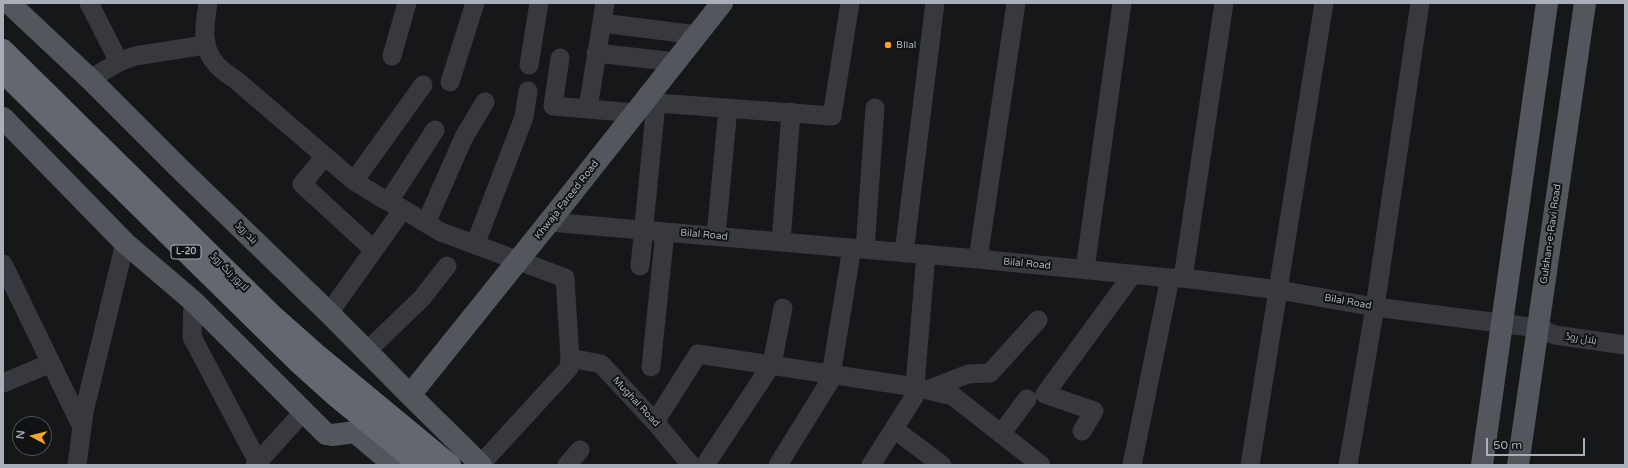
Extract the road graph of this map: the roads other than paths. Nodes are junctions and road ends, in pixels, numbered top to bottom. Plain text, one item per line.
1 (9, 3) edge
2 (89, 3) edge
3 (208, 3) edge
4 (407, 3) edge
5 (475, 3) edge
6 (539, 3) edge
7 (605, 3) edge
8 (722, 3) edge
9 (850, 3) edge
10 (935, 3) edge
11 (1016, 3) edge
12 (1122, 3) edge
13 (1224, 3) edge
14 (1324, 3) edge
15 (1420, 3) edge
16 (1546, 3) edge
17 (1585, 3) edge
18 (602, 23) junction
19 (697, 35) junction
20 (205, 45) junction
21 (3, 50) edge
22 (596, 52) junction
23 (392, 56) dead end
24 (560, 58) dead end
25 (119, 62) junction
26 (676, 62) junction
27 (529, 64) dead end
28 (3, 72) edge
29 (90, 79) junction
30 (450, 82) dead end
31 (423, 85) dead end
32 (528, 91) dead end
33 (485, 102) dead end
34 (645, 106) junction
35 (588, 108) junction
36 (728, 108) junction
37 (875, 108) dead end
38 (791, 112) junction
39 (5, 124) edge
40 (435, 130) dead end
41 (325, 156) junction
42 (354, 181) junction
43 (396, 205) junction
44 (549, 222) junction
45 (426, 223) junction
46 (643, 230) junction
47 (666, 232) junction
48 (716, 236) junction
49 (781, 242) junction
50 (125, 243) junction
51 (475, 245) junction
52 (858, 249) junction
53 (374, 250) junction
54 (904, 252) junction
55 (926, 254) junction
56 (978, 259) junction
57 (518, 260) junction
58 (3, 264) edge
59 (447, 266) dead end
60 (640, 266) dead end
61 (1085, 269) junction
62 (1133, 274) junction
63 (1177, 278) junction
64 (1279, 290) junction
65 (193, 301) junction
66 (1375, 307) junction
67 (783, 308) dead end
68 (329, 312) junction
69 (1038, 320) dead end
70 (1502, 324) junction
71 (1538, 328) junction
72 (1625, 345) edge
73 (366, 351) junction
74 (570, 358) junction
75 (51, 363) junction
76 (772, 364) junction
77 (651, 367) dead end
78 (831, 373) junction
79 (3, 383) edge
80 (921, 388) junction
81 (410, 395) junction
82 (1026, 399) dead end
83 (304, 411) junction
84 (655, 422) junction
85 (82, 427) junction
86 (894, 429) junction
87 (1082, 431) dead end
88 (1001, 434) junction
89 (580, 450) dead end
90 (256, 464) edge
91 (77, 465) edge
92 (394, 465) edge
93 (420, 465) edge
94 (450, 465) edge
95 (481, 465) edge
96 (567, 465) edge
97 (691, 465) edge
98 (705, 465) edge
99 (778, 465) edge
100 (871, 465) edge
101 (942, 465) edge
102 (1041, 465) edge
103 (1132, 465) edge
104 (1250, 465) edge
105 (1348, 465) edge
106 (1482, 465) edge
107 (1518, 465) edge

1 - 29 main road, بند روڈ
2 - 25 street
3 - 20 street
4 - 23 street
5 - 30 street
6 - 27 street
7 - 18 street
8 - 19 main road, Khwaja Fareed Road
9 - 38 street
10 - 54 street
11 - 56 street
12 - 61 street
13 - 63 street
14 - 64 street
15 - 66 street
16 - 70 main road
17 - 71 main road, Gulshan-e-Ravi Road
18 - 19 street
18 - 22 street
19 - 26 main road, Khwaja Fareed Road
20 - 25 street
20 - 41 street
21 - 94 highway, لاہور رنگ روڈ / L-20
22 - 26 street
22 - 35 street
24 - 35 street
25 - 29 street
26 - 34 main road, Khwaja Fareed Road
28 - 93 highway, لاہور رنگ روڈ / L-20
29 - 68 main road, بند روڈ
31 - 42 street
32 - 51 street
33 - 45 street
34 - 35 street
34 - 36 street
34 - 44 main road, Khwaja Fareed Road
34 - 46 street
36 - 38 street
36 - 48 street
37 - 52 street
38 - 49 street
39 - 50 main road
40 - 43 street
41 - 42 street
41 - 53 street
42 - 43 street
43 - 45 street
43 - 53 street
44 - 46 street, Bilal Road
44 - 57 main road, Khwaja Fareed Road
45 - 51 street
46 - 47 street, Bilal Road
46 - 60 street
47 - 48 street, Bilal Road
47 - 77 street
48 - 49 street, Bilal Road
49 - 52 street, Bilal Road
50 - 65 main road
50 - 85 street
51 - 57 street
52 - 54 street, Bilal Road
52 - 78 street
53 - 68 street
54 - 55 street, Bilal Road
55 - 56 street, Bilal Road
55 - 80 street
56 - 61 street, Bilal Road
57 - 74 street
57 - 81 main road, Khwaja Fareed Road
58 - 75 street
59 - 73 street
61 - 62 street, Bilal Road
62 - 63 street, Bilal Road
62 - 87 street
63 - 64 street, Bilal Road
63 - 103 street
64 - 66 street, Bilal Road
64 - 104 street
65 - 83 main road
65 - 90 street
66 - 70 street, Bilal Road
66 - 105 street
67 - 76 street
68 - 73 main road, بند روڈ
69 - 80 street
70 - 71 street, Bilal Road
70 - 106 main road
71 - 72 street, بلال روڈ
71 - 107 main road, Gulshan-e-Ravi Road
73 - 81 main road, بند روڈ
74 - 84 street, Mughal Road
74 - 95 street
75 - 79 street
75 - 85 street
76 - 78 street
76 - 84 street
76 - 98 street
78 - 80 street
78 - 99 street
80 - 86 street
80 - 88 street
81 - 95 main road, بند روڈ
82 - 88 street
83 - 90 street
83 - 92 main road
84 - 97 street, Mughal Road
85 - 91 street
86 - 100 street
86 - 101 street
88 - 102 street
89 - 96 street

